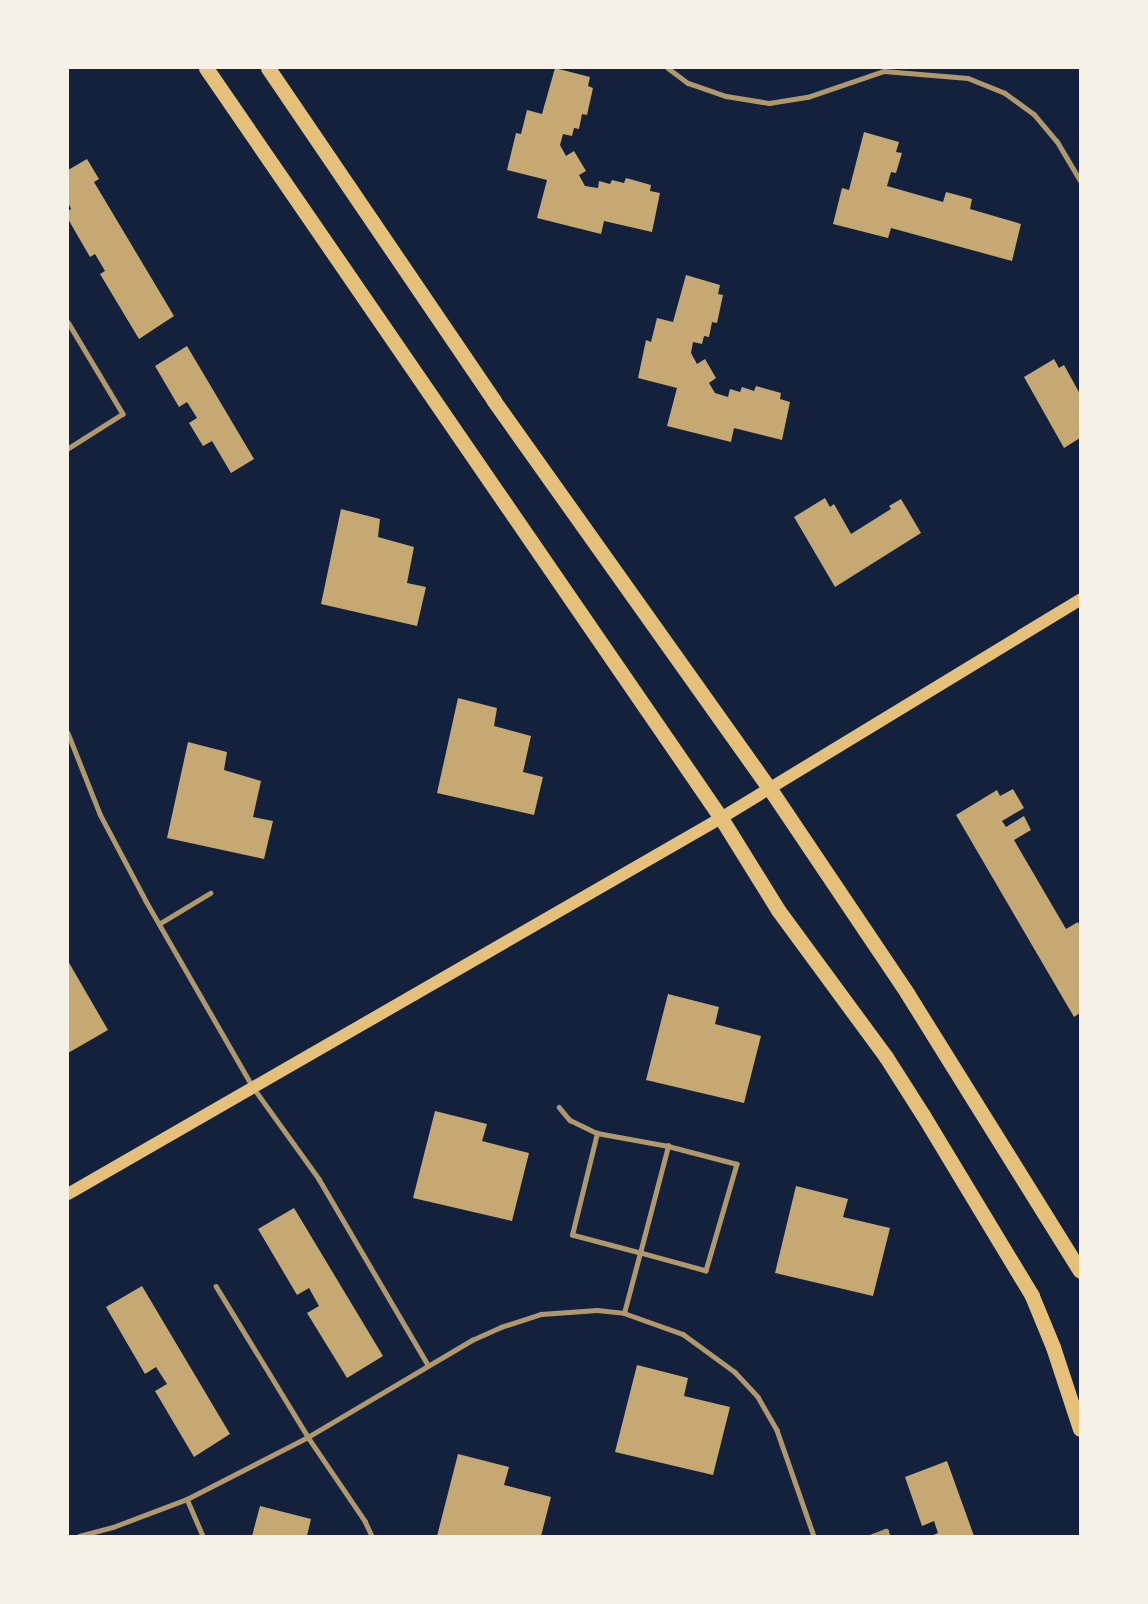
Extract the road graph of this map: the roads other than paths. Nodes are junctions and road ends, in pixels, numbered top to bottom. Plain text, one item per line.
1 (206, 68) edge
2 (268, 68) edge
3 (668, 68) edge
4 (1080, 180) edge
5 (68, 322) edge
6 (68, 449) edge
7 (1080, 600) edge
8 (68, 733) edge
9 (770, 789) junction
10 (721, 818) junction
11 (210, 893) dead end
12 (159, 924) junction
13 (254, 1087) junction
14 (559, 1107) dead end
15 (597, 1133) junction
16 (668, 1146) junction
17 (68, 1194) edge
18 (640, 1253) junction
19 (1080, 1270) edge
20 (216, 1286) dead end
21 (624, 1313) junction
22 (428, 1365) junction
23 (1080, 1429) edge
24 (308, 1437) junction
25 (187, 1499) junction
26 (79, 1536) edge
27 (203, 1536) edge
28 (372, 1536) edge
29 (814, 1536) edge
30 (872, 1536) edge
31 (888, 1536) edge

1 - 10 main road
2 - 9 main road
3 - 4 lane
5 - 6 lane
7 - 9 main road
8 - 12 lane
9 - 10 main road
9 - 19 main road
10 - 13 main road
10 - 23 main road
11 - 12 lane
12 - 13 lane
13 - 17 main road
13 - 22 lane
14 - 15 lane
15 - 16 lane
15 - 18 lane
16 - 18 lane
16 - 18 lane
18 - 21 lane
20 - 24 lane
21 - 22 lane
21 - 29 lane
22 - 24 lane
24 - 25 lane
24 - 28 lane
25 - 26 lane
25 - 27 lane
30 - 31 lane

